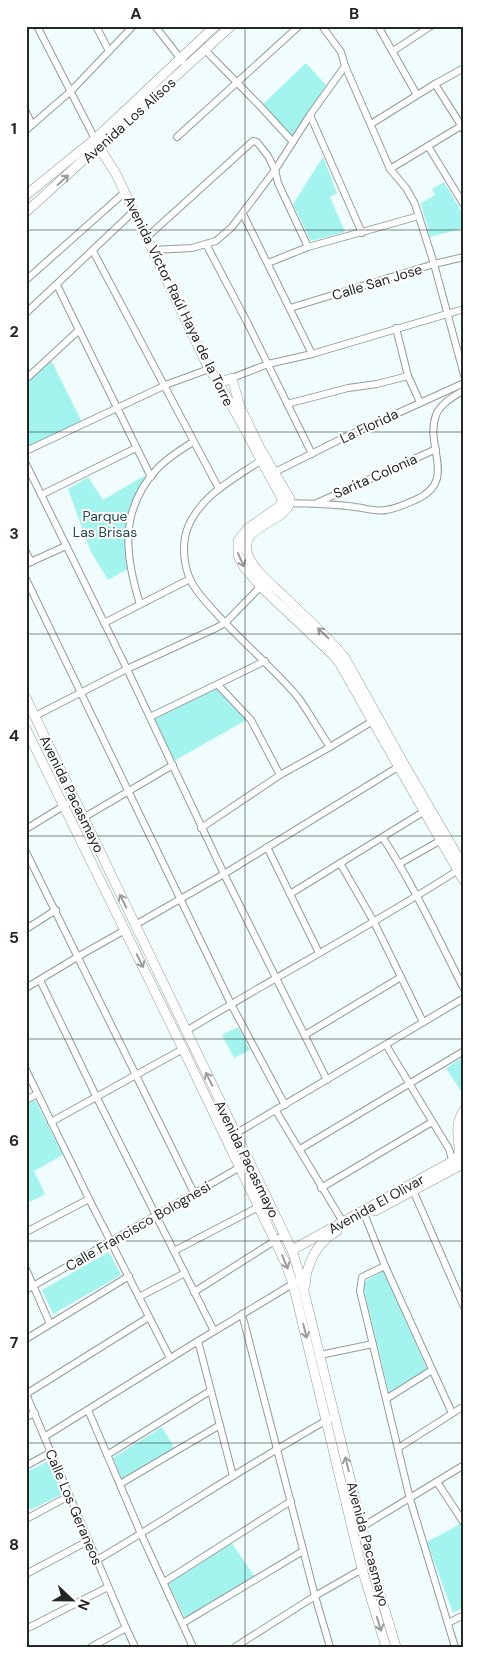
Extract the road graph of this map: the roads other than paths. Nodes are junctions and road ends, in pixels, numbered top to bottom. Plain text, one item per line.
1 (37, 26) edge
2 (96, 26) edge
3 (133, 26) edge
4 (155, 26) edge
5 (215, 26) edge
6 (231, 26) edge
7 (299, 26) edge
8 (322, 26) edge
9 (378, 26) edge
10 (431, 26) edge
11 (205, 50) junction
12 (393, 50) junction
13 (109, 51) junction
14 (180, 59) junction
15 (345, 66) junction
16 (187, 67) junction
17 (464, 68) edge
18 (237, 82) junction
19 (435, 84) junction
20 (71, 90) junction
21 (417, 95) junction
22 (26, 112) edge
23 (310, 115) junction
24 (371, 124) junction
25 (32, 125) junction
26 (462, 128) edge
27 (26, 130) edge
28 (177, 137) dead end
29 (293, 142) junction
30 (97, 143) junction
31 (428, 146) junction
32 (275, 170) junction
33 (390, 170) junction
34 (125, 192) junction
35 (26, 195) edge
36 (464, 205) edge
37 (134, 211) junction
38 (26, 212) edge
39 (244, 214) junction
40 (419, 216) junction
41 (362, 233) junction
42 (147, 237) junction
43 (206, 244) junction
44 (308, 247) junction
45 (93, 250) junction
46 (153, 250) junction
47 (464, 257) edge
48 (268, 263) junction
49 (434, 264) junction
50 (26, 280) edge
51 (57, 285) junction
52 (290, 308) junction
53 (464, 309) edge
54 (26, 313) edge
55 (447, 314) junction
56 (396, 328) junction
57 (79, 330) junction
58 (312, 354) junction
59 (268, 364) junction
60 (209, 369) junction
61 (464, 375) edge
62 (408, 376) junction
63 (232, 378) junction
64 (26, 379) edge
65 (219, 383) junction
66 (464, 383) edge
67 (164, 387) junction
68 (464, 390) edge
69 (420, 402) junction
70 (287, 404) junction
71 (118, 409) junction
72 (192, 442) junction
73 (136, 448) junction
74 (436, 449) junction
75 (26, 451) edge
76 (312, 454) junction
77 (260, 461) junction
78 (26, 464) edge
79 (275, 472) junction
80 (151, 477) junction
81 (219, 489) junction
82 (41, 495) junction
83 (290, 503) junction
84 (315, 504) junction
85 (66, 546) junction
86 (26, 552) edge
87 (29, 563) edge
88 (26, 579) edge
89 (190, 579) junction
90 (264, 584) junction
91 (140, 604) junction
92 (104, 623) junction
93 (225, 623) junction
94 (265, 661) junction
95 (127, 669) junction
96 (218, 685) junction
97 (80, 692) junction
98 (26, 698) edge
99 (35, 716) junction
100 (150, 717) junction
101 (374, 719) junction
102 (26, 729) edge
103 (330, 748) junction
104 (173, 765) junction
105 (398, 767) junction
106 (280, 775) junction
107 (128, 791) junction
108 (75, 799) junction
109 (64, 806) junction
110 (427, 810) junction
111 (84, 818) junction
112 (201, 828) junction
113 (26, 829) edge
114 (383, 838) junction
115 (443, 838) junction
116 (267, 847) junction
117 (26, 852) edge
118 (340, 864) junction
119 (399, 864) junction
120 (462, 868) edge
121 (224, 874) junction
122 (464, 881) edge
123 (290, 894) junction
124 (417, 897) junction
125 (180, 900) junction
126 (56, 910) junction
127 (374, 922) junction
128 (135, 925) junction
129 (26, 929) edge
130 (125, 930) junction
131 (319, 953) junction
132 (78, 956) junction
133 (276, 977) junction
134 (401, 977) junction
135 (40, 980) junction
136 (26, 988) edge
137 (464, 989) edge
138 (464, 998) edge
139 (231, 1004) junction
140 (424, 1022) junction
141 (186, 1030) junction
142 (305, 1035) junction
143 (386, 1045) junction
144 (184, 1049) junction
145 (464, 1051) edge
146 (26, 1070) edge
147 (136, 1074) junction
148 (328, 1080) junction
149 (409, 1085) junction
150 (37, 1094) junction
151 (96, 1096) junction
152 (26, 1100) edge
153 (284, 1105) junction
154 (464, 1110) edge
155 (276, 1111) junction
156 (51, 1122) junction
157 (432, 1122) junction
158 (235, 1134) junction
159 (300, 1149) junction
160 (249, 1162) junction
161 (461, 1165) edge
162 (240, 1167) junction
163 (412, 1187) junction
164 (322, 1188) junction
165 (194, 1193) junction
166 (89, 1199) junction
167 (268, 1202) junction
168 (259, 1206) junction
169 (364, 1213) junction
170 (156, 1215) junction
171 (342, 1222) junction
172 (26, 1232) edge
173 (284, 1235) junction
174 (275, 1241) junction
175 (111, 1242) junction
176 (292, 1250) junction
177 (174, 1251) junction
178 (385, 1266) junction
179 (26, 1269) edge
180 (185, 1273) junction
181 (129, 1276) junction
182 (297, 1282) junction
183 (34, 1287) junction
184 (26, 1290) edge
185 (304, 1291) junction
186 (194, 1292) junction
187 (139, 1297) junction
188 (464, 1307) edge
189 (242, 1314) junction
190 (149, 1317) junction
191 (50, 1324) junction
192 (214, 1331) junction
193 (26, 1339) edge
194 (198, 1341) junction
195 (373, 1344) junction
196 (320, 1355) junction
197 (170, 1358) junction
198 (432, 1370) junction
199 (210, 1391) junction
200 (26, 1394) edge
201 (386, 1399) junction
202 (464, 1406) edge
203 (88, 1410) junction
204 (35, 1413) junction
205 (452, 1413) junction
206 (335, 1415) junction
207 (26, 1417) edge
208 (326, 1420) junction
209 (220, 1425) junction
210 (44, 1437) junction
211 (278, 1448) junction
212 (398, 1448) junction
213 (51, 1452) junction
214 (107, 1455) junction
215 (464, 1465) edge
216 (26, 1466) edge
217 (233, 1476) junction
218 (437, 1482) junction
219 (120, 1484) junction
220 (70, 1496) junction
221 (410, 1499) junction
222 (291, 1501) junction
223 (26, 1519) edge
224 (464, 1523) edge
225 (362, 1527) junction
226 (141, 1534) junction
227 (88, 1541) junction
228 (303, 1551) junction
229 (97, 1560) junction
230 (371, 1564) junction
231 (362, 1569) junction
232 (26, 1574) edge
233 (164, 1582) junction
234 (108, 1587) junction
235 (315, 1596) junction
236 (464, 1615) edge
237 (183, 1623) junction
238 (448, 1624) junction
239 (126, 1628) junction
240 (26, 1629) edge
241 (91, 1647) edge
242 (135, 1647) edge
243 (193, 1647) edge
244 (235, 1647) edge
245 (330, 1647) edge
246 (386, 1647) edge
247 (396, 1647) edge
248 (455, 1647) edge

1 - 20 street, Avenida Víctor Raúl Haya de la Torre
2 - 13 street
3 - 13 street
4 - 14 street
5 - 14 street, Avenida Los Alisos
6 - 11 street, Avenida Los Alisos
7 - 18 street
8 - 15 street
9 - 12 street
10 - 12 street
11 - 16 street, Avenida Los Alisos
11 - 18 street
12 - 21 street
13 - 20 street
14 - 16 street
14 - 30 street, Avenida Los Alisos
15 - 23 street
15 - 24 street
16 - 30 street, Avenida Los Alisos
17 - 19 street
18 - 28 street
18 - 29 street
19 - 21 street
19 - 26 street
20 - 25 street
20 - 30 street, Avenida Víctor Raúl Haya de la Torre
21 - 24 street
22 - 25 street
23 - 29 street
23 - 41 street
24 - 33 street
25 - 27 street
26 - 31 street
29 - 32 street
30 - 34 street, Avenida Víctor Raúl Haya de la Torre
30 - 35 street, Avenida Los Alisos
38 -> 30 street, Avenida Los Alisos
31 - 33 street
31 - 36 street
32 - 39 street
32 - 42 street
32 - 44 street
33 - 40 street
34 - 37 street, Avenida Víctor Raúl Haya de la Torre
34 - 50 street
37 - 42 street, Avenida Víctor Raúl Haya de la Torre
37 - 45 street
39 - 43 street
39 - 48 street
40 - 41 street
40 - 49 street
41 - 44 street
42 - 46 street, Avenida Víctor Raúl Haya de la Torre
43 - 46 street
43 - 59 street
44 - 48 street
45 - 51 street
45 - 67 street
46 - 60 street, Avenida Víctor Raúl Haya de la Torre
47 - 49 street, Calle San Jose
48 - 52 street
49 - 52 street, Calle San Jose
49 - 55 street
51 - 54 street
51 - 57 street
52 - 58 street
53 - 55 street
55 - 56 street
55 - 61 street
56 - 58 street
56 - 62 street
57 - 64 street
57 - 71 street
58 - 59 street
59 - 63 street
59 - 70 street
60 - 65 street, Avenida Víctor Raúl Haya de la Torre
60 - 67 street
62 - 69 street
62 - 70 street
63 - 65 street
63 - 79 street, Avenida Víctor Raúl Haya de la Torre
65 - 77 street, Avenida Víctor Raúl Haya de la Torre
66 - 69 street, La Florida
67 - 71 street
67 - 72 street
68 - 74 street
69 - 76 street, La Florida
70 - 76 street
71 - 73 street
71 - 75 street
72 - 80 street
72 - 81 street
73 - 80 street
73 - 82 street
74 - 84 street, Sarita Colonia
74 - 84 street
76 - 79 street, La Florida
77 - 81 street
77 -> 90 street, Avenida Víctor Raúl Haya de la Torre
78 - 82 street
79 - 83 street, Avenida Víctor Raúl Haya de la Torre
80 - 91 street
81 - 89 street
82 - 85 street
83 - 84 street
83 - 90 street, Avenida Víctor Raúl Haya de la Torre
85 - 87 street
85 - 92 street
86 - 87 street
88 - 97 street
89 - 91 street
89 - 93 street
90 - 93 street
90 - 101 street, Avenida Víctor Raúl Haya de la Torre
91 - 92 street
92 - 95 street
93 - 94 street
93 - 95 street
94 - 96 street
94 - 103 street
95 - 97 street
95 - 100 street
96 - 100 street
96 - 106 street
97 - 99 street
97 - 107 street
98 - 99 street, Avenida Pacasmayo
99 - 108 street, Avenida Pacasmayo
100 - 104 street
101 - 103 street
101 - 105 street
101 - 110 street, Avenida Víctor Raúl Haya de la Torre
102 - 109 street, Avenida Pacasmayo
103 - 106 street
104 - 107 street
104 - 112 street
105 - 110 street
105 - 116 street
106 - 112 street
107 - 111 street
107 - 125 street
108 - 109 street
108 - 111 street, Avenida Pacasmayo
109 - 113 street
109 - 130 street, Avenida Pacasmayo
110 - 114 street
110 - 115 street
128 -> 111 street, Avenida Pacasmayo
112 - 121 street
114 - 118 street
114 - 119 street
115 - 119 street
115 - 120 street
116 - 121 street
116 - 123 street
117 - 126 street
118 - 123 street
118 - 127 street
119 - 124 street
120 - 122 street
120 - 124 street
121 - 125 street
121 - 133 street
123 - 131 street
124 - 127 street
124 - 137 street
125 - 128 street
125 - 139 street
126 - 129 street
126 - 132 street
127 - 131 street
127 - 134 street
128 - 141 street, Avenida Pacasmayo
130 - 132 street
130 -> 144 street, Avenida Pacasmayo
131 - 133 street
132 - 135 street
132 - 147 street
133 - 139 street
133 - 142 street
134 - 140 street
134 - 142 street
135 - 136 street
135 - 151 street
138 - 140 street
139 - 141 street
139 - 153 street
140 - 143 street
158 -> 141 street, Avenida Pacasmayo
142 - 148 street
143 - 148 street
143 - 149 street
144 - 147 street
144 - 162 street, Avenida Pacasmayo
145 - 149 street
146 - 150 street
147 - 151 street
147 - 165 street
148 - 153 street
149 - 157 street
149 - 159 street
150 - 152 street
150 - 156 street
151 - 156 street
151 - 170 street
153 - 155 street
154 - 161 street
155 - 158 street
155 - 159 street
156 - 166 street
157 - 161 street
157 - 164 street
158 - 160 street, Avenida Pacasmayo
159 - 164 street
160 - 162 street, Calle Francisco Bolognesi
160 - 167 street, Avenida Pacasmayo
161 - 163 street, Avenida El Olivar
162 - 165 street, Calle Francisco Bolognesi
162 - 168 street, Avenida Pacasmayo
163 - 169 street, Avenida El Olivar
163 - 188 street
164 - 171 street
165 - 170 street, Calle Francisco Bolognesi
166 - 172 street
166 - 175 street
167 - 168 street
167 - 173 street, Avenida Pacasmayo
168 - 174 street, Avenida Pacasmayo
168 - 177 street
169 - 171 street, Avenida El Olivar
169 - 178 street
169 - 185 street
170 - 175 street, Calle Francisco Bolognesi
170 - 177 street
171 - 176 street, Avenida El Olivar
173 - 174 street
173 - 176 street, Avenida Pacasmayo
174 -> 182 street, Avenida Pacasmayo
174 - 186 street
175 - 181 street
175 - 183 street, Calle Francisco Bolognesi
176 - 182 street, Avenida Pacasmayo
177 - 180 street
178 - 195 street
178 - 198 street
179 - 183 street
180 - 186 street
180 - 187 street
181 - 187 street
181 - 191 street
182 - 185 street, Avenida Pacasmayo
182 - 189 street
182 -> 208 street, Avenida Pacasmayo
183 - 184 street, Calle Francisco Bolognesi
183 - 191 street
185 - 196 street, Avenida Pacasmayo
186 - 192 street
187 - 190 street
189 - 192 street
189 - 211 street
190 - 197 street
190 - 200 street
191 - 193 street
192 - 194 street
194 - 197 street
194 - 199 street
195 - 196 street
195 - 201 street
196 - 206 street, Avenida Pacasmayo
197 - 203 street
198 - 201 street
198 - 205 street
199 - 209 street
199 - 214 street
200 - 204 street, Calle Los Geraneos
201 - 212 street
202 - 205 street
203 - 210 street
203 - 214 street
204 - 207 street
204 - 210 street, Calle Los Geraneos
205 - 212 street
206 - 208 street
225 -> 206 street, Avenida Pacasmayo
208 - 211 street
208 - 231 street, Avenida Pacasmayo
209 - 217 street
209 - 219 street
210 - 213 street, Calle Los Geraneos
211 - 217 street
211 - 222 street
212 - 221 street
213 - 216 street
213 - 220 street, Calle Los Geraneos
214 - 219 street
215 - 218 street
217 - 226 street
218 - 221 street
218 - 224 street
219 - 226 street
220 - 223 street
220 - 227 street, Calle Los Geraneos
221 - 225 street
221 - 238 street
222 - 228 street
222 - 233 street
225 - 230 street, Avenida Pacasmayo
226 - 229 street
226 - 233 street
227 - 229 street, Calle Los Geraneos
227 - 232 street
228 - 235 street
228 - 237 street
229 - 234 street, Calle Los Geraneos
230 - 231 street
230 - 247 street, Avenida Pacasmayo
231 - 235 street
231 -> 246 street, Avenida Pacasmayo
233 - 237 street
234 - 239 street, Calle Los Geraneos
234 - 240 street
235 - 244 street
235 - 245 street
236 - 238 street
237 - 243 street
238 - 248 street
239 - 241 street
239 - 242 street, Calle Los Geraneos

